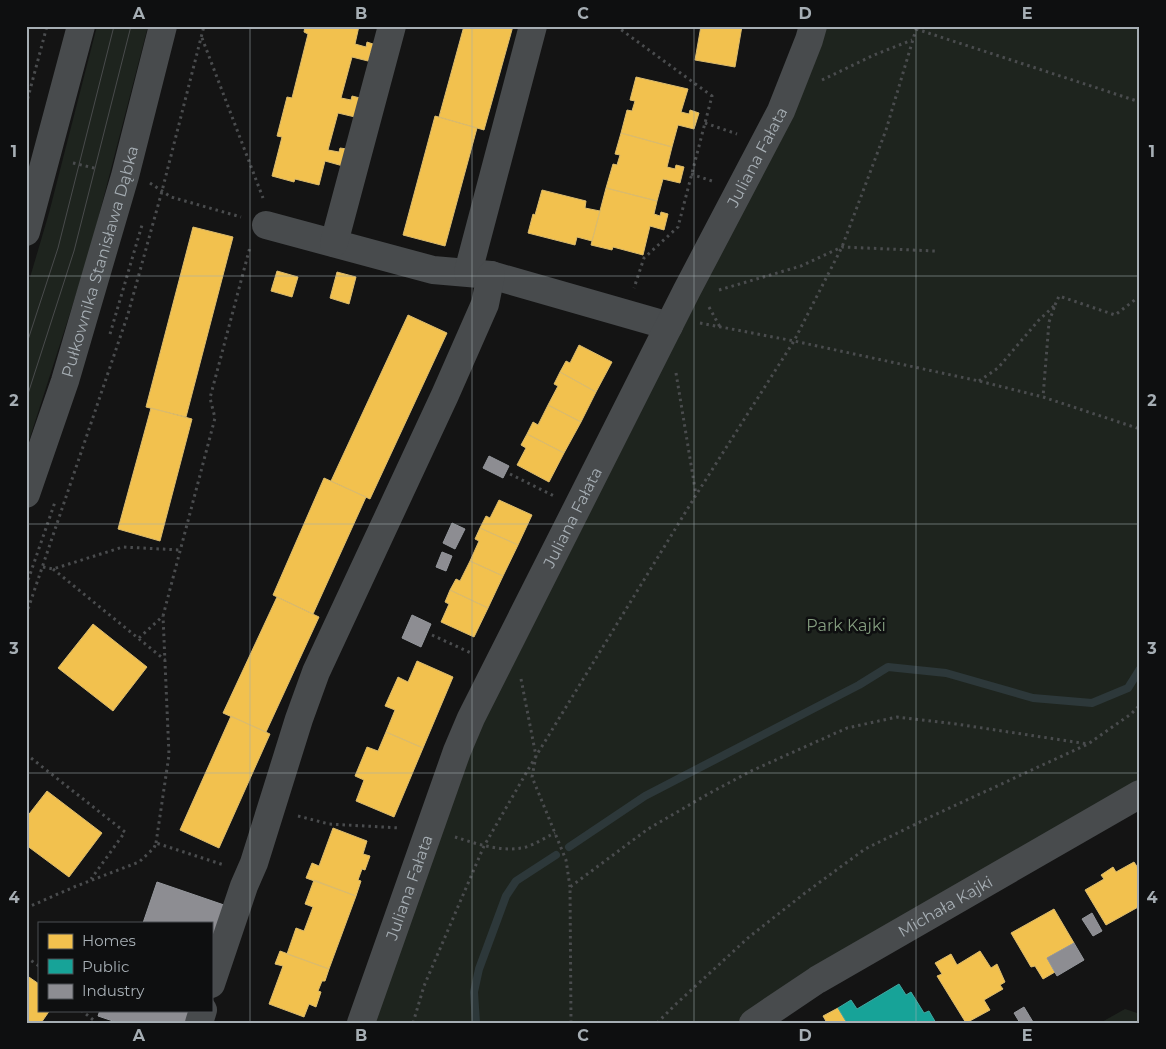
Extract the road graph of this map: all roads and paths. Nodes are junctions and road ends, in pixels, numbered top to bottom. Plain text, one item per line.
1 (47, 26) edge
2 (81, 26) edge
3 (163, 26) edge
4 (204, 26) edge
5 (392, 26) edge
6 (533, 26) edge
7 (616, 26) edge
8 (813, 26) edge
9 (917, 28) edge
10 (202, 36) junction
11 (913, 40) junction
12 (786, 97) junction
13 (1140, 102) edge
14 (26, 105) edge
15 (705, 123) junction
16 (740, 135) dead end
17 (47, 156) junction
18 (692, 174) junction
19 (125, 176) junction
20 (716, 182) dead end
21 (153, 184) dead end
22 (261, 225) junction
23 (678, 227) junction
24 (684, 230) dead end
25 (26, 232) edge
26 (334, 243) junction
27 (842, 247) junction
28 (934, 251) dead end
29 (479, 274) junction
30 (633, 290) dead end
31 (717, 291) dead end
32 (1140, 296) edge
33 (705, 300) dead end
34 (1055, 305) junction
35 (669, 326) junction
36 (720, 327) junction
37 (794, 341) junction
38 (979, 381) junction
39 (1043, 397) junction
40 (1140, 429) edge
41 (510, 474) dead end
42 (26, 494) edge
43 (696, 495) junction
44 (577, 508) junction
45 (180, 550) junction
46 (43, 567) junction
47 (53, 569) junction
48 (26, 615) edge
49 (162, 616) junction
50 (432, 635) dead end
51 (139, 638) junction
52 (165, 660) junction
53 (497, 665) junction
54 (1140, 705) edge
55 (1088, 744) junction
56 (26, 754) edge
57 (536, 756) junction
58 (1140, 794) edge
59 (297, 816) dead end
60 (429, 830) junction
61 (555, 833) junction
62 (156, 843) dead end
63 (484, 846) junction
64 (139, 862) dead end
65 (90, 881) junction
66 (570, 888) junction
67 (26, 908) edge
68 (26, 957) edge
69 (38, 965) edge
70 (212, 981) edge
71 (83, 1012) edge
72 (97, 1023) edge
73 (361, 1023) edge
74 (413, 1023) edge
75 (571, 1023) edge
76 (657, 1023) edge
77 (753, 1023) edge

1 - 14 path
2 - 17 street
3 - 19 street, Pułkownika Stanisława Dąbka
4 - 10 path
5 - 26 street
6 - 29 street
7 - 15 path
8 - 12 street, Juliana Fałata
9 - 11 path
9 - 13 path
10 - 22 path
10 - 46 path
11 - 12 path
11 - 27 path
12 - 35 street, Juliana Fałata
15 - 16 path
15 - 18 path
17 - 19 path
17 - 25 street
18 - 20 path
18 - 23 path
19 - 21 path
19 - 42 street, Pułkownika Stanisława Dąbka
22 - 26 street
22 - 45 path
23 - 24 path
23 - 30 path
26 - 29 street
27 - 28 path
27 - 31 path
27 - 37 path
29 - 35 street
29 - 70 street
32 - 34 path
33 - 36 path
34 - 38 path
34 - 39 path
35 - 36 path
35 - 43 path
35 - 44 street, Juliana Fałata
36 - 37 path
37 - 38 path
37 - 43 path
38 - 39 path
39 - 40 path
41 - 44 path
43 - 57 path
44 - 53 street, Juliana Fałata
45 - 47 path
45 - 49 path
46 - 47 path
46 - 48 path
47 - 51 path
49 - 51 path
49 - 52 path
50 - 53 path
51 - 52 path
52 - 62 path
53 - 57 path
53 - 60 street, Juliana Fałata
54 - 55 path
55 - 66 path
55 - 76 path
56 - 65 path
57 - 61 path
57 - 63 path
58 - 77 street, Michała Kajki
59 - 60 path
60 - 73 street, Juliana Fałata
61 - 63 path
61 - 66 path
63 - 74 path
64 - 65 path
65 - 67 path
66 - 75 path
68 - 69 path
71 - 72 path

